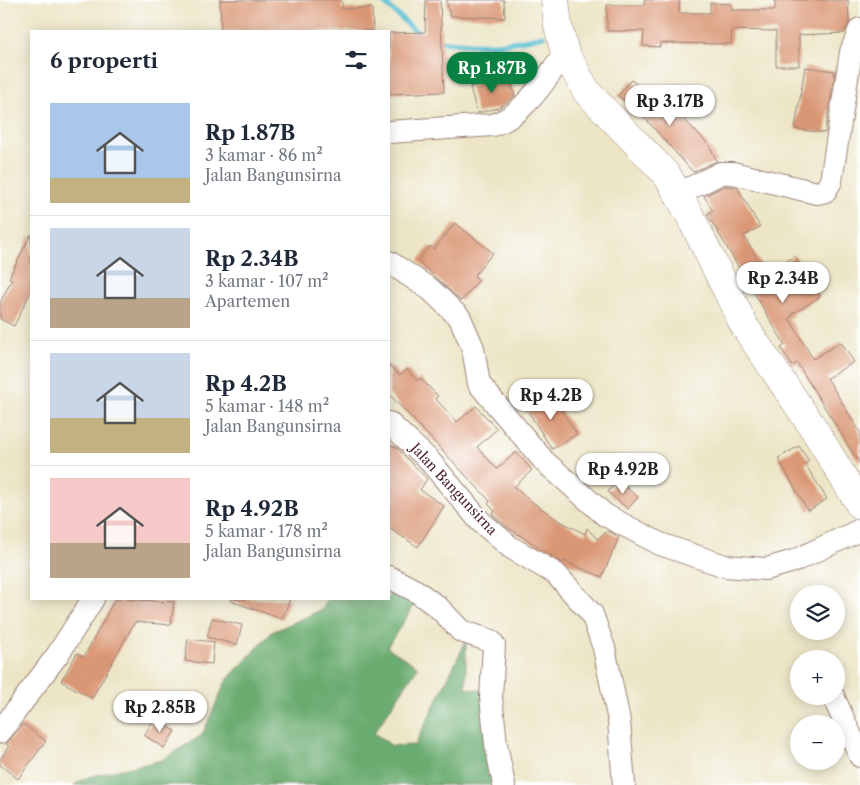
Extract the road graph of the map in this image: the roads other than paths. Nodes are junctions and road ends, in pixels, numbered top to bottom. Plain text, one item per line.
1 (554, 0) edge
2 (860, 29) edge
3 (565, 53) junction
4 (390, 132) edge
5 (678, 194) junction
6 (390, 263) edge
7 (390, 424) edge
8 (860, 505) edge
9 (860, 530) edge
10 (390, 578) edge
11 (92, 600) edge
12 (837, 705) edge
13 (0, 732) edge
14 (860, 756) edge
15 (504, 785) edge
16 (624, 785) edge

1 - 3 highway
2 - 5 street
3 - 4 street
3 - 5 highway
5 - 8 highway
6 - 9 street
7 - 16 street, Jalan Bangunsirna
10 - 15 street
11 - 13 street
12 - 14 street

